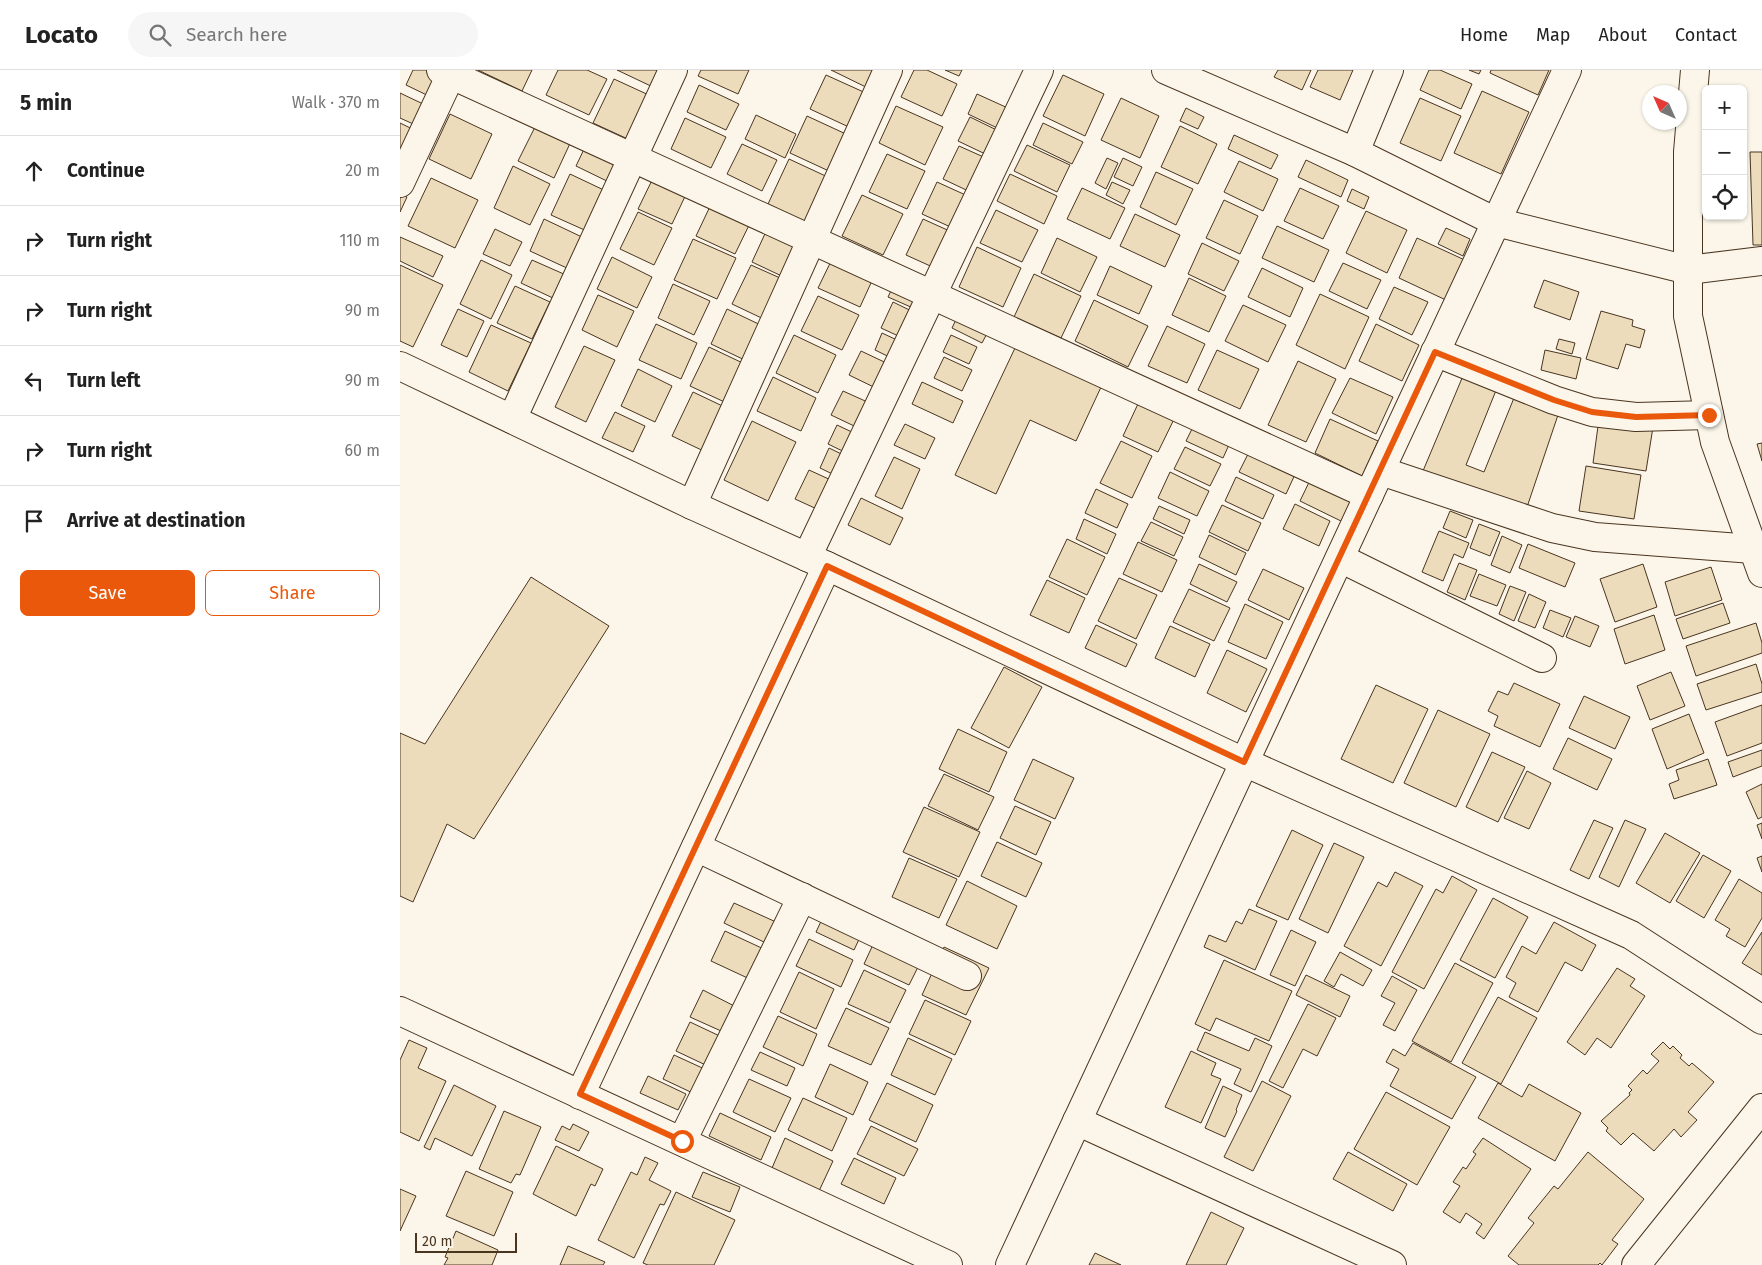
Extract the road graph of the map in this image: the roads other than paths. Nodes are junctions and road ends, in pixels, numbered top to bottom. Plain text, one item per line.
1 (673, 70) edge
2 (888, 70) edge
3 (1039, 70) edge
4 (1166, 70) edge
5 (1389, 70) edge
6 (1567, 70) edge
7 (1695, 70) edge
8 (448, 71) edge
9 (1355, 152) junction
10 (632, 158) junction
11 (400, 182) edge
12 (1496, 222) junction
13 (812, 240) junction
14 (1762, 261) edge
15 (1688, 270) junction
16 (932, 294) junction
17 (1435, 352) junction
18 (400, 366) edge
19 (1709, 415) junction
20 (512, 419) junction
21 (1381, 470) junction
22 (1369, 495) junction
23 (692, 505) junction
24 (1340, 558) junction
25 (1758, 561) edge
26 (817, 562) junction
27 (1542, 658) dead end
28 (1244, 762) junction
29 (696, 847) junction
30 (802, 897) junction
31 (968, 976) dead end
32 (400, 1011) edge
33 (1762, 1020) edge
34 (580, 1094) junction
35 (1762, 1108) edge
36 (1077, 1121) junction
37 (682, 1141) junction
38 (948, 1265) edge
39 (1010, 1265) edge
40 (1392, 1265) edge
41 (1636, 1265) edge

1 - 10 street
2 - 13 street
3 - 16 street
4 - 9 street
5 - 9 street
6 - 12 street
7 - 15 street
8 - 10 street
8 - 11 street
9 - 12 street
10 - 13 street
10 - 20 street
12 - 15 street
12 - 17 street
13 - 16 street
13 - 23 street
14 - 15 street
15 - 19 street
16 - 22 street
16 - 26 street
17 - 19 street
17 - 21 street
18 - 20 street
19 - 25 street
20 - 23 street
21 - 22 street
21 - 25 street
22 - 24 street
23 - 26 street
24 - 27 street
24 - 28 street
26 - 28 street
26 - 29 street
28 - 33 street
28 - 36 street
29 - 30 street
29 - 34 street
30 - 31 street
30 - 37 street
32 - 34 street
34 - 37 street
35 - 41 street
36 - 39 street
36 - 40 street
37 - 38 street

